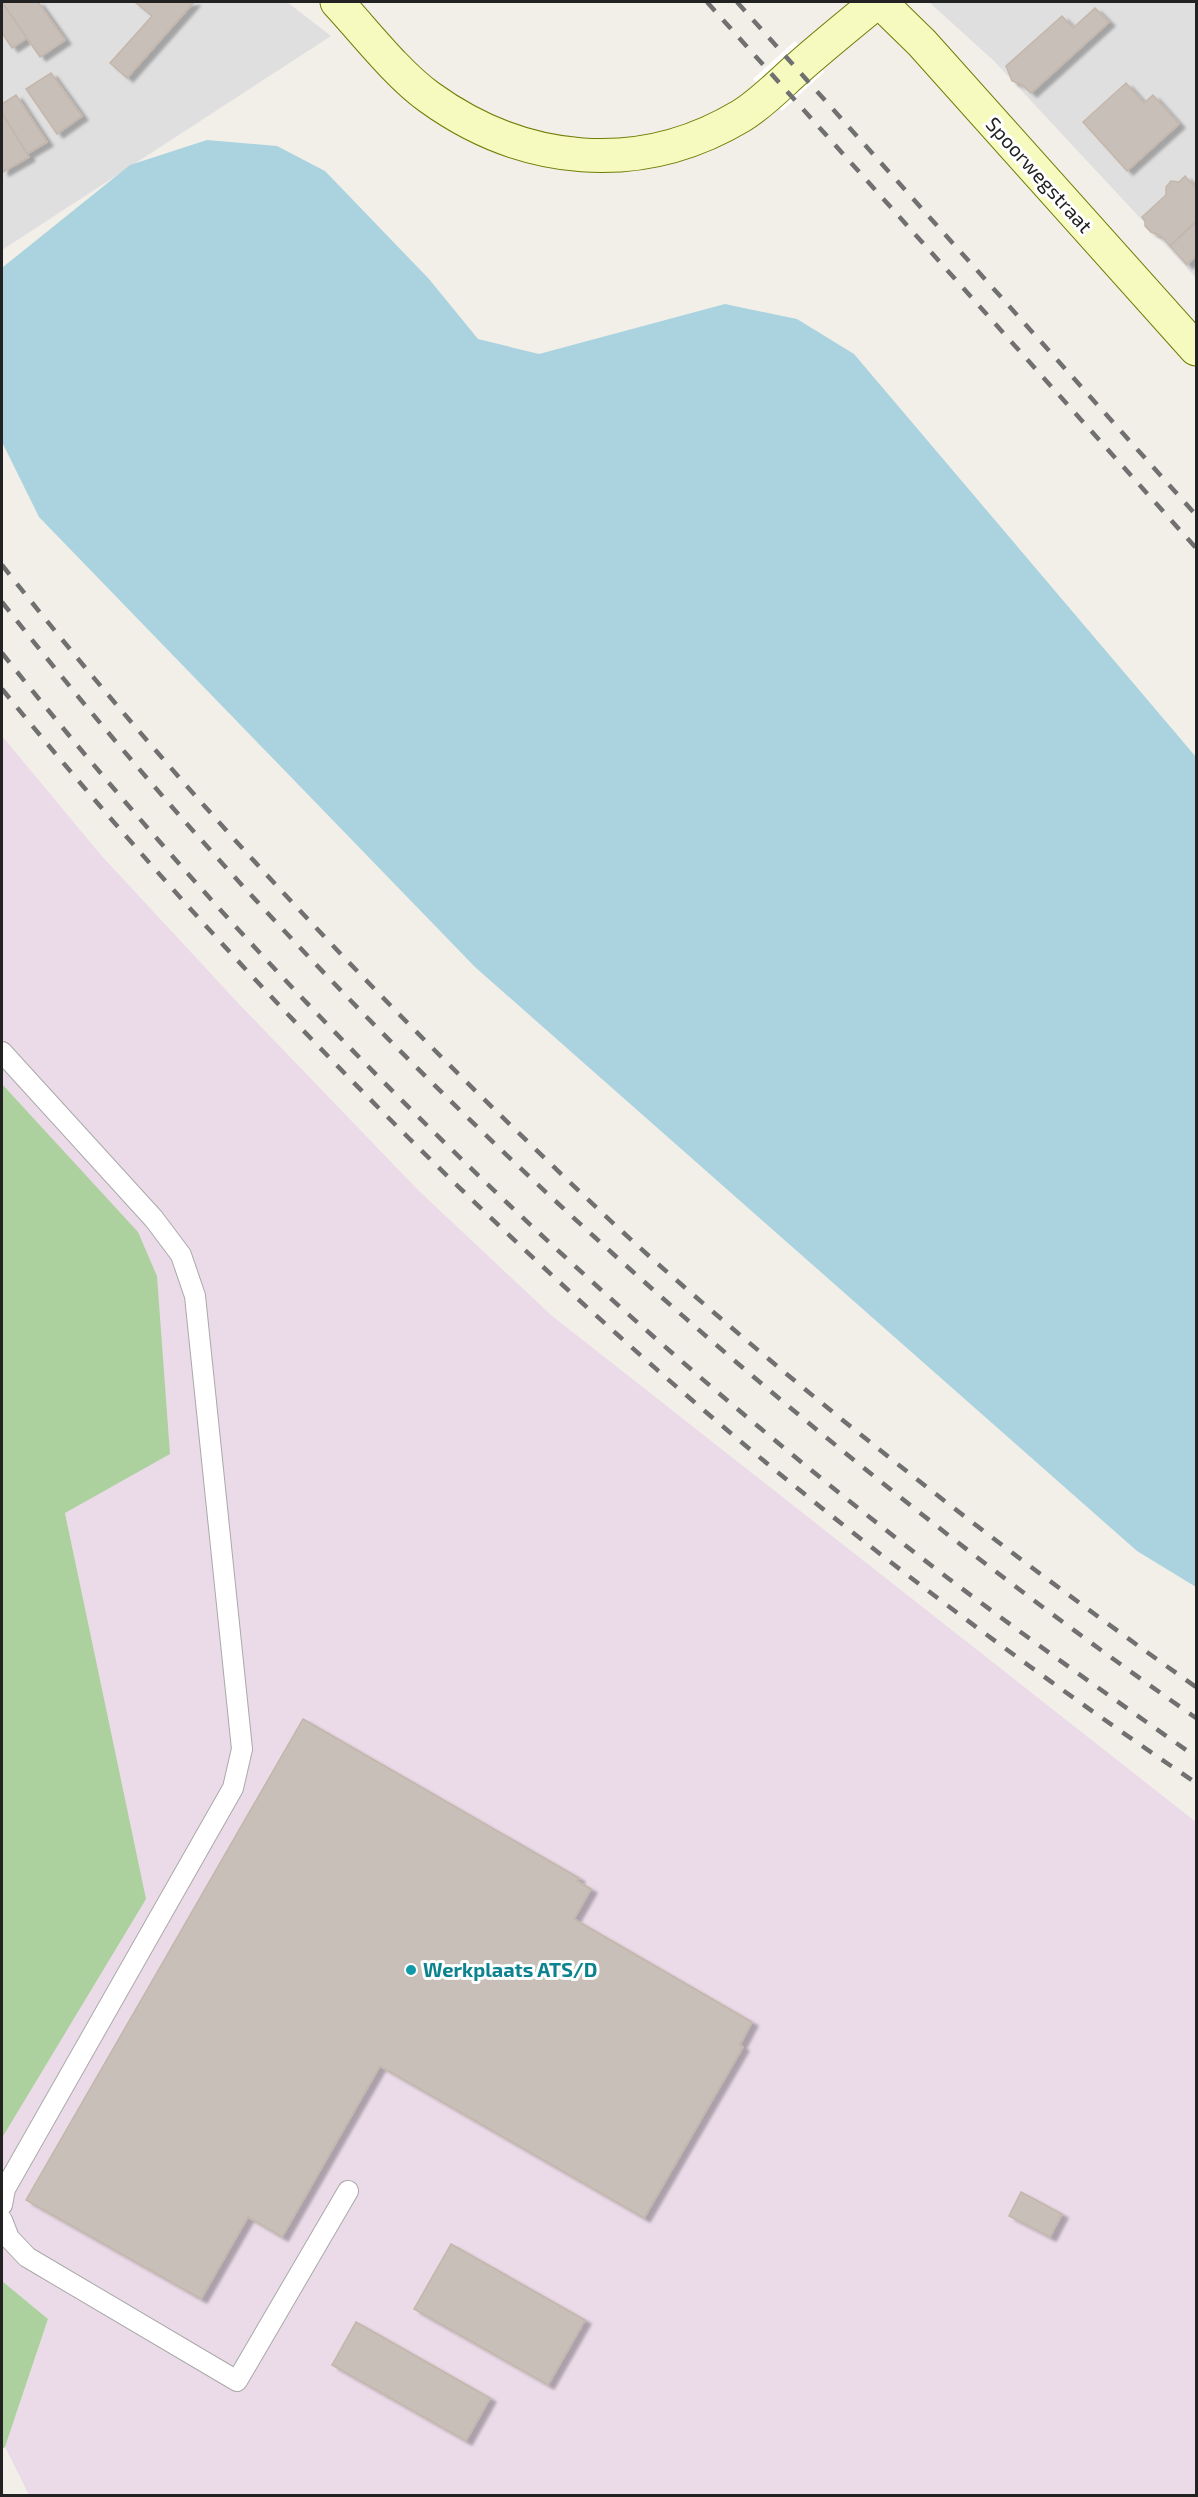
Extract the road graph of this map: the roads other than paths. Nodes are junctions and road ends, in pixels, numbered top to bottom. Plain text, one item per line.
1 (337, 2) edge
2 (878, 2) edge
3 (1197, 350) edge
4 (2, 1052) edge
5 (348, 2191) dead end
6 (2, 2205) edge
7 (2, 2220) edge

1 - 2 main road
2 - 3 main road, Spoorwegstraat
4 - 6 lane
5 - 7 lane

